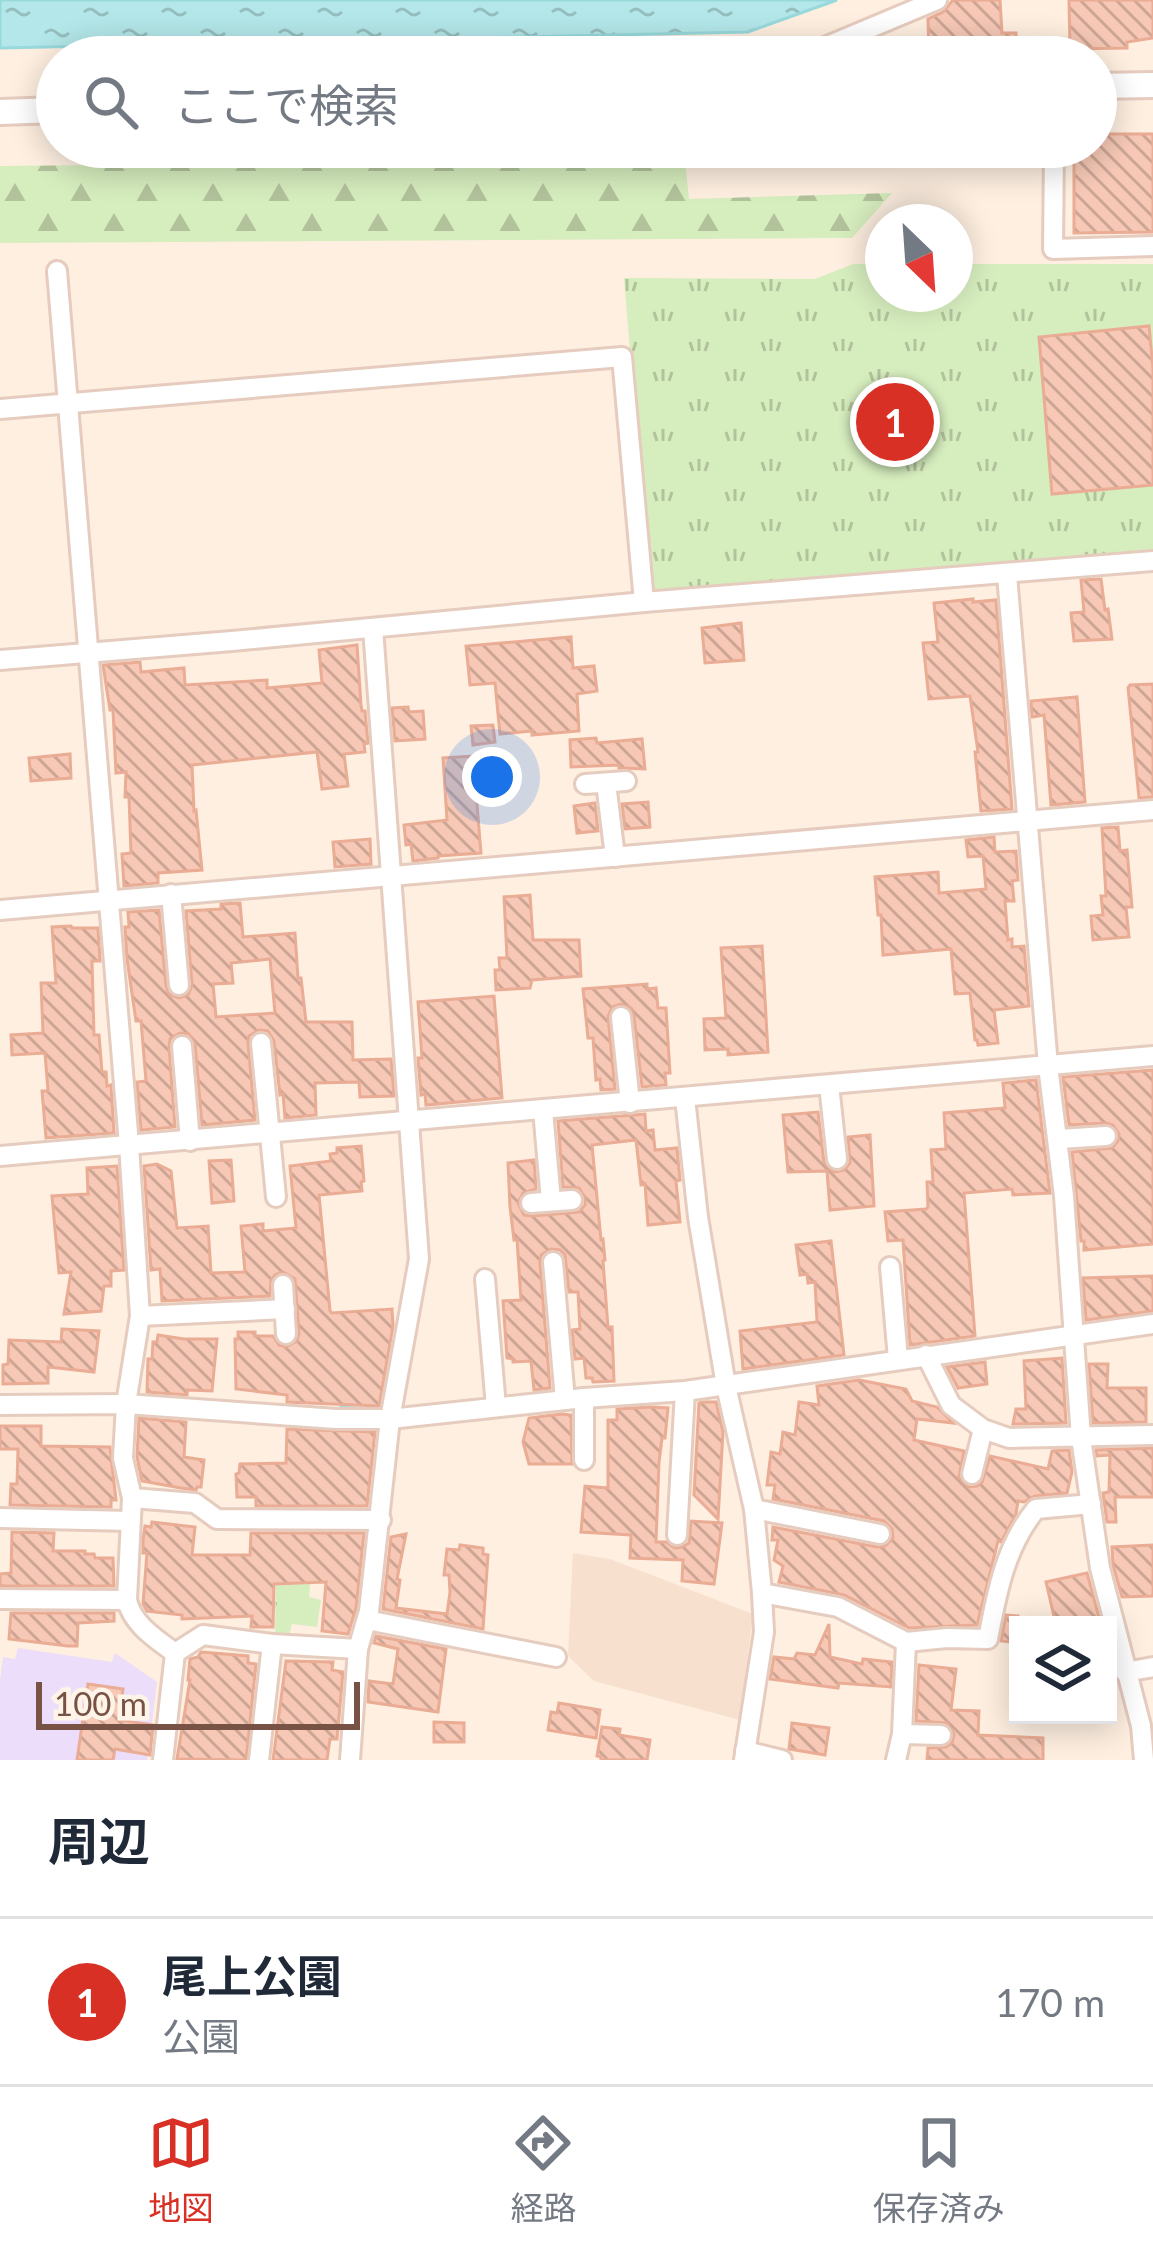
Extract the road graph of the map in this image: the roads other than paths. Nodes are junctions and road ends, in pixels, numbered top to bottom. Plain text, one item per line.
1 (937, 0) edge
2 (851, 36) edge
3 (1153, 85) edge
4 (1117, 86) edge
5 (36, 111) edge
6 (0, 112) edge
7 (1054, 168) edge
8 (1153, 246) edge
9 (57, 271) dead end
10 (69, 402) junction
11 (0, 409) edge
12 (1153, 561) edge
13 (1007, 574) junction
14 (644, 602) junction
15 (373, 628) junction
16 (88, 654) junction
17 (0, 660) edge
18 (585, 784) dead end
19 (1153, 810) edge
20 (1026, 822) junction
21 (615, 857) junction
22 (391, 874) junction
23 (171, 894) junction
24 (109, 902) junction
25 (0, 910) edge
26 (179, 985) dead end
27 (621, 1017) dead end
28 (261, 1043) dead end
29 (182, 1046) dead end
30 (1153, 1056) edge
31 (1048, 1066) junction
32 (829, 1085) junction
33 (685, 1098) junction
34 (630, 1103) junction
35 (543, 1110) junction
36 (410, 1122) junction
37 (269, 1133) junction
38 (1106, 1136) dead end
39 (1059, 1139) junction
40 (190, 1141) junction
41 (129, 1145) junction
42 (0, 1156) edge
43 (837, 1159) dead end
44 (276, 1197) dead end
45 (572, 1200) dead end
46 (553, 1262) dead end
47 (890, 1267) dead end
48 (485, 1279) dead end
49 (283, 1285) dead end
50 (285, 1309) junction
51 (140, 1316) junction
52 (1153, 1324) edge
53 (286, 1334) dead end
54 (1073, 1334) junction
55 (898, 1354) junction
56 (926, 1355) junction
57 (726, 1386) junction
58 (685, 1391) junction
59 (570, 1396) junction
60 (496, 1402) junction
61 (126, 1404) junction
62 (0, 1405) edge
63 (391, 1413) junction
64 (982, 1429) junction
65 (1153, 1435) edge
66 (1082, 1438) junction
67 (584, 1460) dead end
68 (972, 1474) dead end
69 (132, 1498) junction
70 (1091, 1504) junction
71 (754, 1509) junction
72 (678, 1511) junction
73 (700, 1512) dead end
74 (0, 1518) edge
75 (380, 1520) junction
76 (130, 1521) junction
77 (677, 1534) dead end
78 (880, 1534) dead end
79 (762, 1593) junction
80 (0, 1599) edge
81 (127, 1600) junction
82 (367, 1620) junction
83 (906, 1642) junction
84 (272, 1644) junction
85 (358, 1649) junction
86 (175, 1653) junction
87 (556, 1658) dead end
88 (1153, 1667) edge
89 (1125, 1672) junction
90 (1147, 1725) edge
91 (902, 1734) junction
92 (941, 1735) dead end
93 (745, 1756) edge
94 (164, 1760) edge
95 (259, 1760) edge
96 (350, 1760) edge
97 (782, 1760) edge
98 (896, 1760) edge
99 (1144, 1760) edge

1 - 2 street
3 - 4 street
5 - 6 street
7 - 8 street
9 - 10 street
10 - 11 street
10 - 14 street
10 - 16 street
12 - 13 street
13 - 14 street
13 - 20 street
14 - 15 street
15 - 16 street
15 - 22 street
16 - 17 street
16 - 24 street
18 - 21 street
19 - 20 street
20 - 21 street
20 - 31 street
21 - 22 street
22 - 23 street
22 - 36 street
23 - 24 street
23 - 26 street
24 - 25 street
24 - 41 street
27 - 34 street
28 - 37 street
29 - 40 street
30 - 31 street
31 - 32 street
31 - 39 street
32 - 33 street
32 - 43 street
33 - 34 street
33 - 57 street
34 - 35 street
35 - 36 street
35 - 45 street
36 - 37 street
36 - 63 street
37 - 40 street
37 - 44 street
38 - 39 street
39 - 54 street
40 - 41 street
41 - 42 street
41 - 51 street
46 - 59 street
47 - 55 street
48 - 60 street
49 - 50 street
50 - 51 street
50 - 53 street
51 - 61 street
52 - 54 street
54 - 56 street
54 - 66 street
55 - 56 street
55 - 57 street
56 - 64 street
57 - 58 street
57 - 71 street
58 - 59 street
58 - 72 street
59 - 60 street
59 - 67 street
60 - 63 street
61 - 62 street
61 - 63 street
61 - 69 street
63 - 75 street
64 - 66 street
64 - 68 street
65 - 66 street
66 - 70 street
69 - 75 street
69 - 76 street
70 - 83 street
70 - 89 street
71 - 78 street
71 - 79 street
72 - 73 street
72 - 77 street
74 - 76 street
75 - 82 street
76 - 81 street
79 - 83 street
79 - 93 street
80 - 81 street
81 - 86 street
82 - 85 street
82 - 87 street
83 - 91 street
84 - 85 street
84 - 86 street
84 - 95 street
85 - 96 street
86 - 94 street
88 - 89 street
89 - 90 street
90 - 99 street
91 - 92 street
91 - 98 street
93 - 97 street

